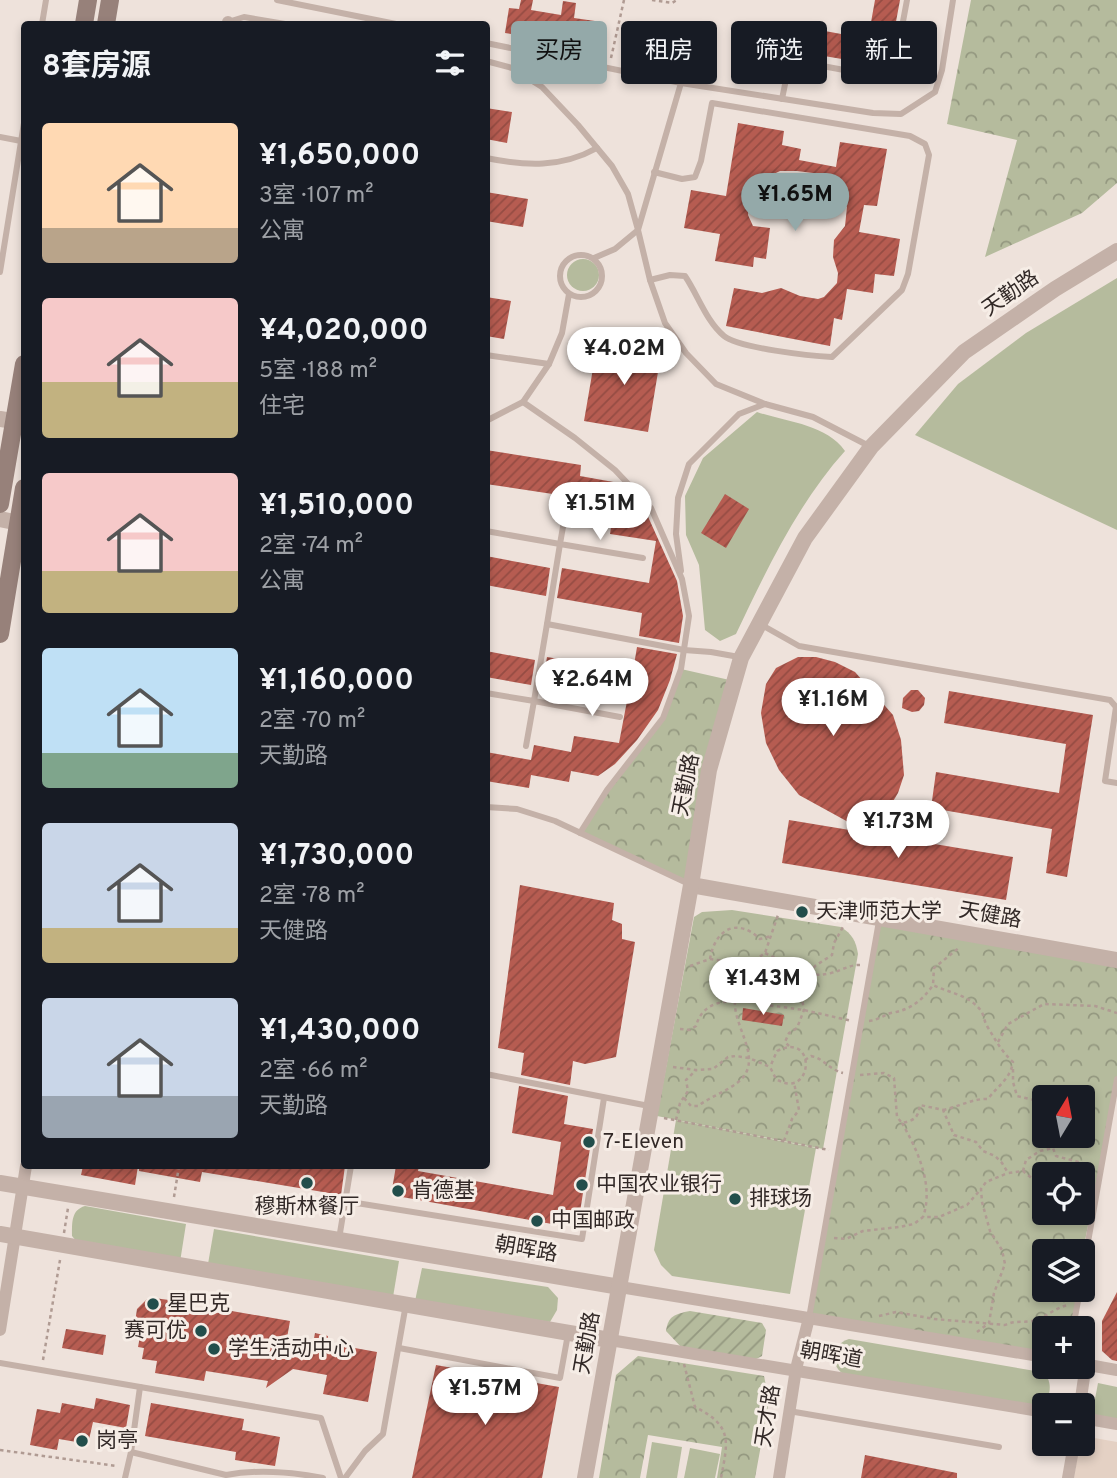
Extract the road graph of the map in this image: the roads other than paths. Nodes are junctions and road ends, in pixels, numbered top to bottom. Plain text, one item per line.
1 (46, 0) edge
2 (88, 0) edge
3 (110, 0) edge
4 (277, 0) edge
5 (907, 0) edge
6 (953, 0) edge
7 (42, 21) edge
8 (84, 21) edge
9 (106, 21) edge
10 (233, 21) edge
11 (267, 21) edge
12 (381, 21) edge
13 (490, 44) edge
14 (490, 62) edge
15 (621, 71) edge
16 (681, 84) edge
17 (687, 84) edge
18 (782, 99) junction
19 (0, 137) edge
20 (21, 141) joint
21 (597, 148) junction
22 (490, 159) edge
23 (654, 172) junction
24 (638, 230) junction
25 (1117, 251) edge
26 (594, 258) junction
27 (0, 272) edge
28 (650, 280) junction
29 (569, 294) junction
30 (490, 356) edge
31 (549, 364) junction
32 (21, 380) edge
33 (523, 402) junction
34 (765, 404) junction
35 (490, 419) edge
36 (13, 422) edge
37 (871, 447) junction
38 (0, 504) edge
39 (567, 504) dead end
40 (21, 509) edge
41 (0, 519) edge
42 (19, 523) junction
43 (490, 531) edge
44 (560, 544) junction
45 (643, 558) dead end
46 (682, 579) junction
47 (547, 624) junction
48 (759, 624) junction
49 (0, 634) edge
50 (684, 650) junction
51 (741, 658) junction
52 (490, 694) edge
53 (534, 701) junction
54 (620, 717) dead end
55 (526, 746) dead end
56 (1117, 783) edge
57 (490, 807) edge
58 (580, 833) junction
59 (691, 885) junction
60 (880, 918) junction
61 (1117, 960) edge
62 (490, 1075) edge
63 (1117, 1079) edge
64 (604, 1098) junction
65 (651, 1111) junction
66 (25, 1169) edge
67 (350, 1169) edge
68 (0, 1183) edge
69 (22, 1186) junction
70 (344, 1201) junction
71 (7, 1236) edge
72 (339, 1239) junction
73 (1088, 1239) edge
74 (620, 1287) junction
75 (407, 1304) junction
76 (808, 1318) junction
77 (0, 1330) edge
78 (568, 1333) junction
79 (610, 1340) junction
80 (399, 1348) junction
81 (1032, 1355) edge
82 (0, 1363) edge
83 (1095, 1366) edge
84 (796, 1369) junction
85 (1117, 1370) edge
86 (141, 1387) junction
87 (1032, 1410) edge
88 (789, 1411) junction
89 (1095, 1420) edge
90 (1117, 1424) edge
91 (999, 1447) dead end
92 (131, 1452) junction
93 (1072, 1456) edge
94 (125, 1478) edge
95 (323, 1478) edge
96 (343, 1478) edge
97 (585, 1478) edge
98 (779, 1478) edge
99 (1068, 1478) edge

1 - 7 lane
2 - 8 main road
3 - 9 main road
4 - 12 lane
5 - 18 lane
6 - 18 lane
10 - 11 lane
13 - 15 lane
14 - 21 lane
16 - 23 lane
17 - 18 lane
19 - 20 lane
20 - 27 lane
21 - 22 lane
21 - 24 lane
23 - 24 lane
23 - 28 lane
24 - 26 lane
24 - 28 lane
25 - 37 street, 天勤路
26 - 29 lane
26 - 29 lane
28 - 34 lane
29 - 31 lane
30 - 31 lane
31 - 33 lane
32 - 36 main road
33 - 35 lane
33 - 46 lane
34 - 37 lane
34 - 46 lane
36 - 38 main road
37 - 48 street, 天勤路
39 - 44 lane
40 - 42 main road
41 - 42 street
42 - 49 main road
43 - 44 lane
44 - 45 lane
44 - 47 lane
46 - 50 lane
47 - 50 lane
47 - 53 lane
48 - 51 street, 天勤路
48 - 56 lane
50 - 51 lane
50 - 58 lane
51 - 59 street, 天勤路
52 - 53 lane
53 - 54 lane
53 - 55 lane
57 - 58 lane
58 - 59 lane
59 - 60 street, 天健路
59 - 65 street, 天勤路
60 - 61 street, 天健路
60 - 76 lane
62 - 64 lane
63 - 73 lane
64 - 65 lane
64 - 70 lane
65 - 74 street, 天勤路
66 - 69 street
67 - 70 lane
68 - 69 street, 朝晖路
69 - 71 street
69 - 72 street, 朝晖路
70 - 72 lane
71 - 75 street
71 - 77 street
72 - 74 street, 朝晖路
74 - 76 street, 朝晖路
74 - 79 street, 天勤路
75 - 78 street
75 - 80 lane
76 - 81 street, 朝晖路
76 - 84 street, 天才路
78 - 79 street
78 - 80 lane
79 - 84 street, 朝晖道
79 - 97 street, 天勤路
80 - 96 lane
82 - 86 lane
83 - 85 street
84 - 87 street, 朝晖道
84 - 88 street, 天才路
86 - 92 lane
86 - 96 lane
88 - 91 lane
88 - 98 street, 天才路
89 - 90 street
92 - 94 lane
92 - 95 lane
93 - 99 street

